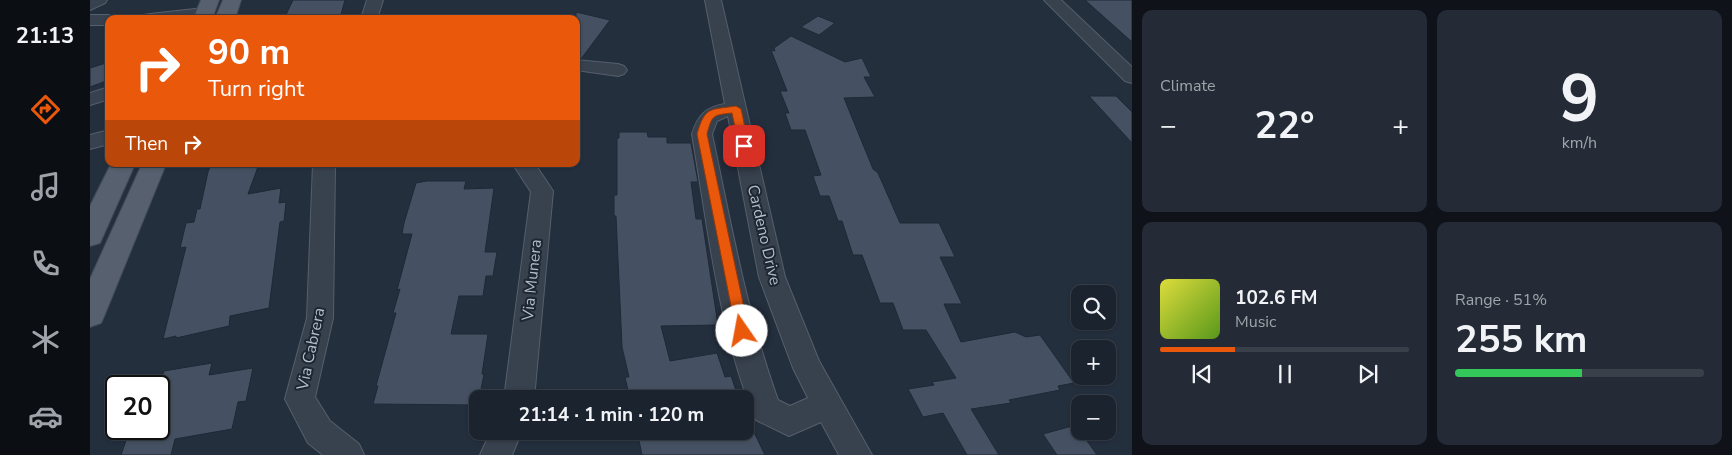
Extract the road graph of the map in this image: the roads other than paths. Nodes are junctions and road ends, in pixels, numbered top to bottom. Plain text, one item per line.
1 (99, 0) edge
2 (172, 0) edge
3 (232, 0) edge
4 (375, 0) edge
5 (713, 0) edge
6 (1052, 0) edge
7 (90, 5) edge
8 (205, 11) edge
9 (159, 15) edge
10 (177, 15) edge
11 (226, 15) edge
12 (370, 15) edge
13 (90, 20) edge
14 (105, 20) edge
15 (580, 65) edge
16 (618, 70) dead end
17 (1132, 77) edge
18 (105, 93) edge
19 (90, 99) edge
20 (736, 109) junction
21 (105, 138) edge
22 (90, 142) edge
23 (123, 167) edge
24 (153, 167) edge
25 (324, 167) edge
26 (526, 167) edge
27 (90, 235) edge
28 (90, 314) edge
29 (520, 390) edge
30 (828, 406) junction
31 (503, 440) edge
32 (348, 455) edge
33 (496, 455) edge
34 (856, 455) edge

1 - 7 street
2 - 9 street
3 - 11 main road
4 - 12 street
5 - 20 street, Cardeno Drive
6 - 17 street
8 - 10 street
13 - 14 street
15 - 16 street
18 - 19 street
20 - 30 street, Cardeno Drive
20 - 30 street
21 - 22 street
23 - 27 main road
24 - 28 main road
25 - 32 street, Via Cabrera
26 - 29 street, Via Munera
30 - 34 street, Cardeno Drive
31 - 33 street

